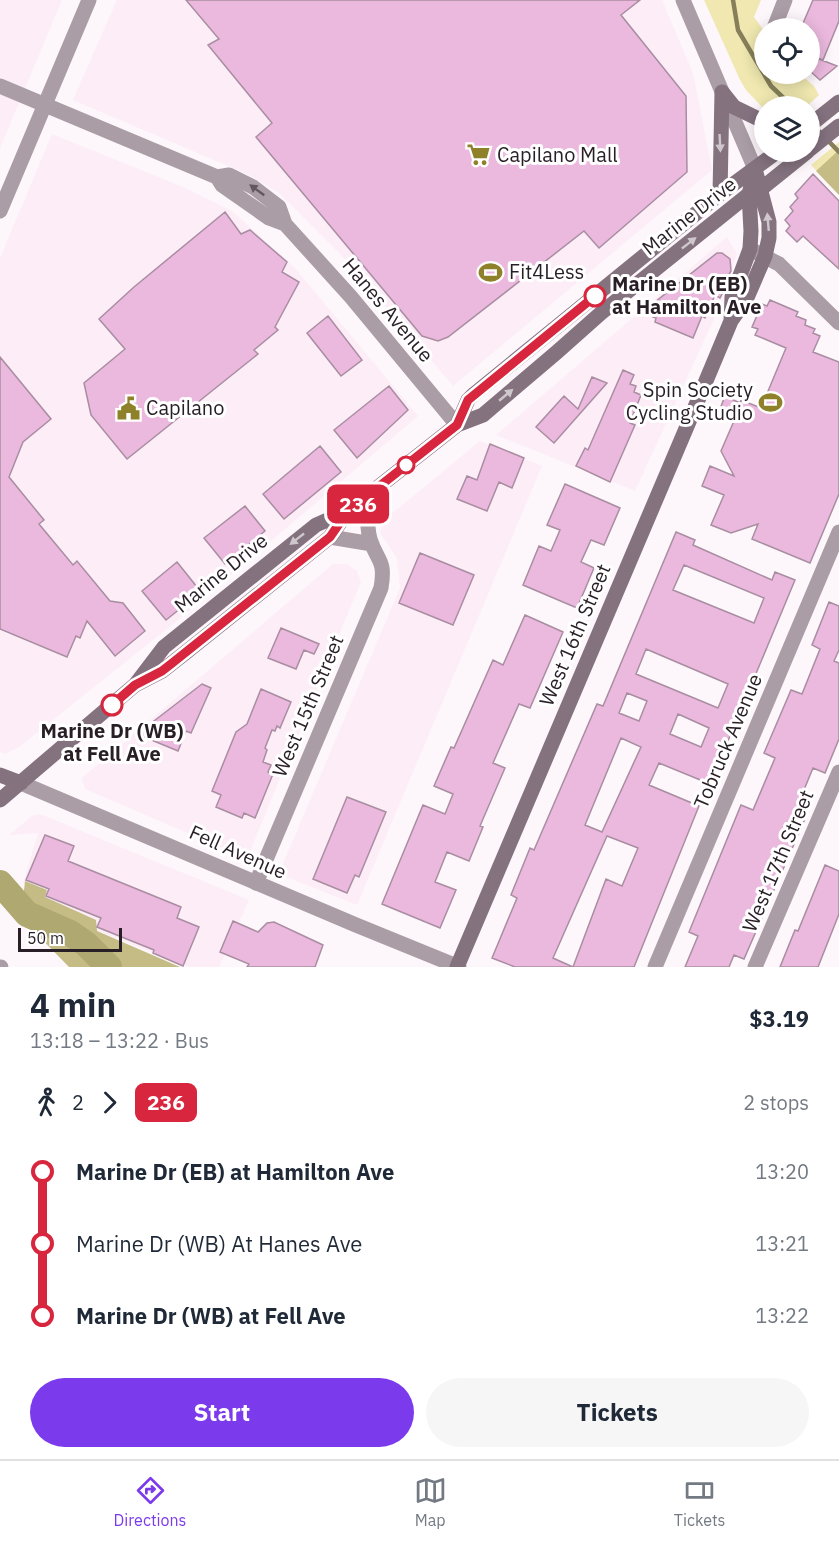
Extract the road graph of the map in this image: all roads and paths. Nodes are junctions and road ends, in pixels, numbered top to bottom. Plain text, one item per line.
1 (89, 0) edge
2 (682, 0) edge
3 (785, 0) edge
4 (778, 18) edge
5 (0, 86) edge
6 (722, 92) junction
7 (839, 102) edge
8 (45, 105) junction
9 (820, 117) edge
10 (754, 118) edge
11 (839, 126) edge
12 (820, 141) edge
13 (764, 162) edge
14 (793, 162) edge
15 (755, 169) junction
16 (755, 191) junction
17 (720, 194) junction
18 (0, 211) edge
19 (750, 249) junction
20 (765, 256) junction
21 (730, 321) junction
22 (839, 323) edge
23 (457, 425) junction
24 (367, 496) junction
25 (348, 511) junction
26 (839, 532) edge
27 (330, 537) junction
28 (372, 544) junction
29 (135, 685) junction
30 (839, 772) edge
31 (0, 775) edge
32 (21, 783) junction
33 (0, 800) edge
34 (256, 883) junction
35 (458, 967) edge
36 (655, 967) edge
37 (755, 967) edge

1 - 8 street
2 - 6 street
3 - 4 street
5 - 8 street, Hanes Avenue
6 - 10 main road
6 - 15 street
6 -> 17 main road
7 - 9 main road
8 - 18 street
8 - 23 street, Hanes Avenue
11 - 12 main road, Marine Drive
13 - 15 main road, Marine Drive
14 - 16 main road, Marine Drive
15 - 16 main road, West 16th Street
15 - 17 main road, Marine Drive
16 - 19 main road, West 16th Street
20 -> 16 main road, West 16th Street
23 -> 16 main road, Marine Drive
17 - 23 main road, Marine Drive
19 - 20 street
19 - 21 main road, West 16th Street
20 - 21 main road, West 16th Street
20 - 22 street
21 - 35 main road, West 16th Street
23 - 24 main road, Marine Drive
24 - 25 main road, Marine Drive
24 - 28 street, West 15th Street
25 - 27 main road, Marine Drive
25 -> 29 main road, Marine Drive
26 - 36 street, Tobruck Avenue
27 - 28 street
27 - 29 main road, Marine Drive
28 - 34 street, West 15th Street
29 - 32 main road, Marine Drive
30 - 37 street, West 17th Street
31 - 32 main road, Fell Avenue
32 - 33 main road, Marine Drive
32 - 34 street, Fell Avenue
34 - 35 street, Fell Avenue

